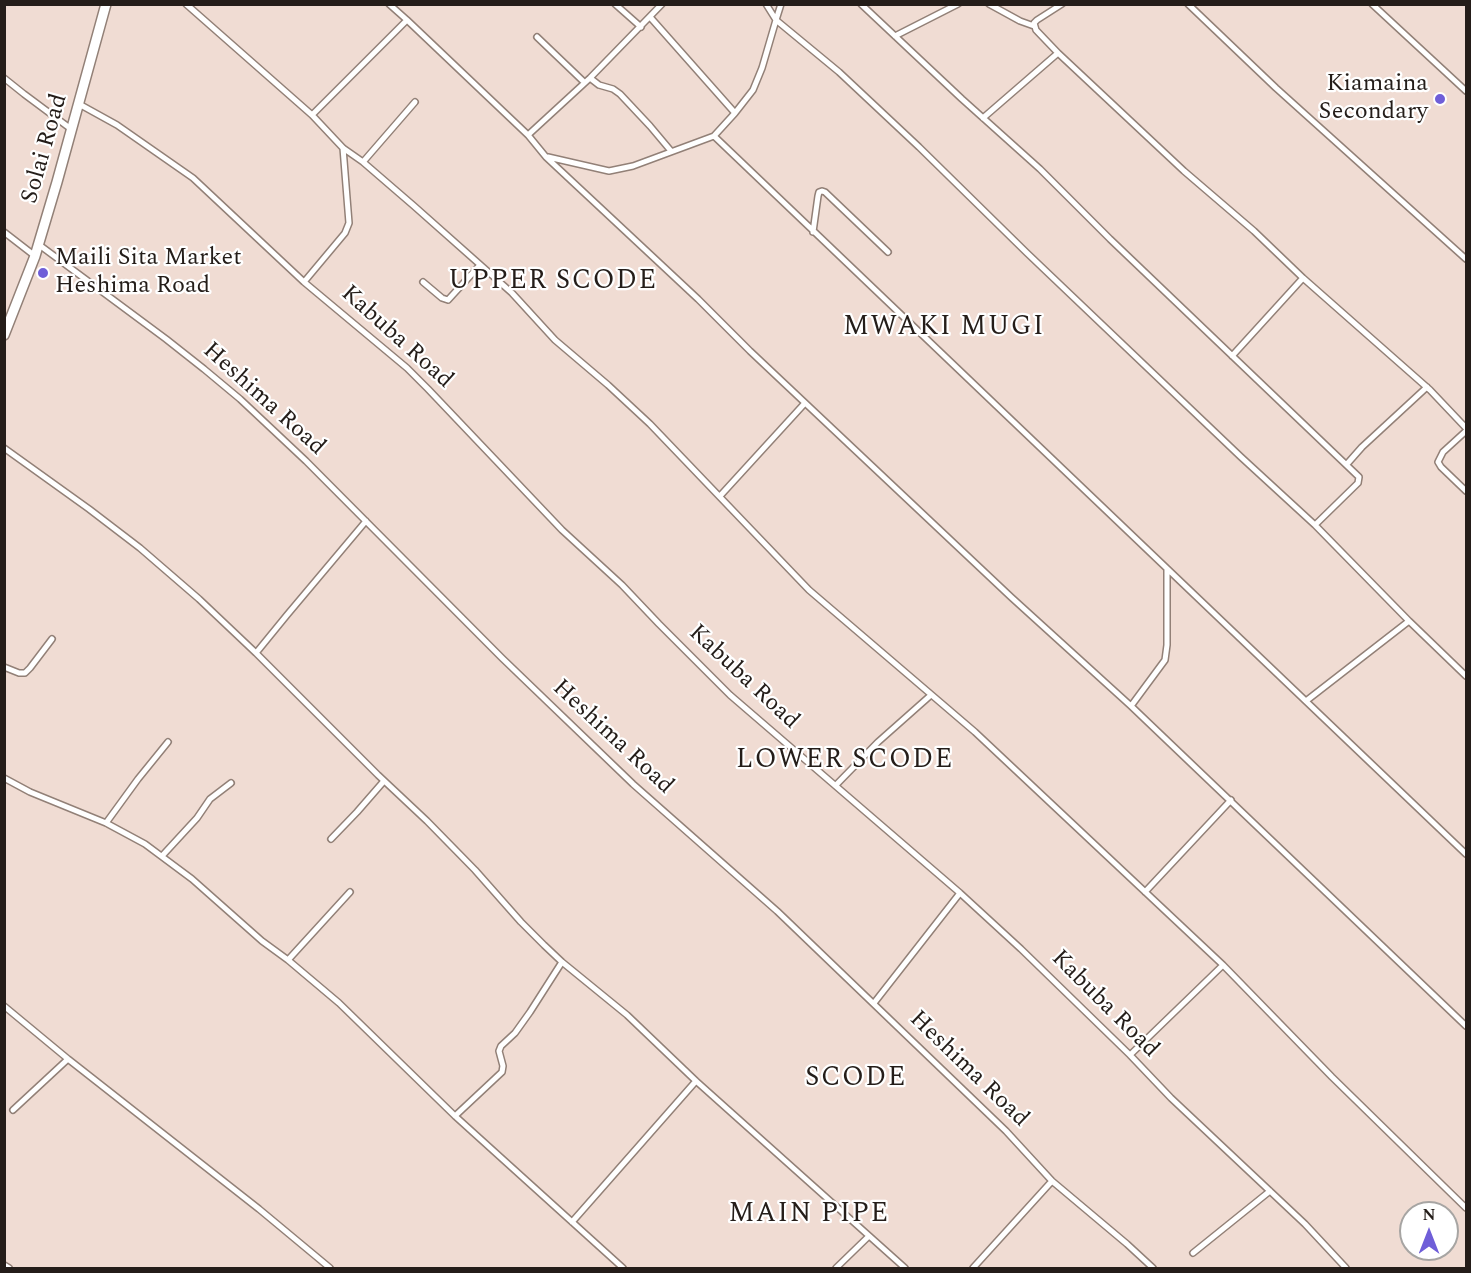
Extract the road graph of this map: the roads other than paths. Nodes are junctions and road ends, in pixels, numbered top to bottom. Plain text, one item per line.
1 (186, 4) edge
2 (389, 4) edge
3 (615, 4) edge
4 (662, 4) edge
5 (766, 4) edge
6 (781, 4) edge
7 (861, 4) edge
8 (958, 4) edge
9 (989, 4) edge
10 (1062, 4) edge
11 (1188, 4) edge
12 (1372, 4) edge
13 (105, 5) edge
14 (650, 17) junction
15 (407, 20) junction
16 (776, 20) junction
17 (1034, 26) junction
18 (640, 27) junction
19 (537, 36) dead end
20 (895, 36) junction
21 (1058, 53) junction
22 (4, 78) edge
23 (590, 78) junction
24 (584, 82) junction
25 (1467, 92) edge
26 (416, 102) dead end
27 (79, 104) junction
28 (735, 113) junction
29 (312, 115) junction
30 (983, 118) junction
31 (71, 129) junction
32 (528, 135) junction
33 (714, 136) junction
34 (343, 148) junction
35 (671, 152) junction
36 (546, 157) junction
37 (363, 162) junction
38 (4, 232) edge
39 (813, 232) junction
40 (38, 244) junction
41 (888, 252) dead end
42 (35, 256) junction
43 (1467, 259) edge
44 (480, 265) junction
45 (1303, 278) junction
46 (304, 282) junction
47 (423, 282) dead end
48 (4, 335) edge
49 (1232, 356) junction
50 (1427, 387) junction
51 (805, 403) junction
52 (1467, 429) edge
53 (4, 448) edge
54 (1347, 464) junction
55 (1467, 491) edge
56 (720, 496) junction
57 (366, 520) junction
58 (1315, 525) junction
59 (1167, 569) junction
60 (1409, 621) junction
61 (52, 639) dead end
62 (256, 653) junction
63 (4, 667) edge
64 (1467, 676) edge
65 (932, 695) junction
66 (1306, 700) junction
67 (1131, 706) junction
68 (168, 742) dead end
69 (4, 778) edge
70 (384, 781) junction
71 (231, 783) dead end
72 (836, 785) junction
73 (1230, 800) junction
74 (106, 823) junction
75 (331, 839) dead end
76 (1467, 854) edge
77 (162, 856) junction
78 (350, 892) dead end
79 (1145, 892) junction
80 (960, 893) junction
81 (288, 960) junction
82 (562, 962) junction
83 (1223, 965) junction
84 (874, 1003) junction
85 (4, 1006) edge
86 (10, 1011) junction
87 (4, 1017) edge
88 (1467, 1026) edge
89 (1130, 1055) junction
90 (68, 1059) junction
91 (696, 1081) junction
92 (14, 1110) dead end
93 (455, 1116) junction
94 (1052, 1181) junction
95 (1270, 1191) junction
96 (1467, 1208) edge
97 (572, 1222) junction
98 (869, 1236) junction
99 (1193, 1253) dead end
100 (4, 1265) edge
101 (9, 1269) edge
102 (330, 1269) edge
103 (623, 1269) edge
104 (836, 1269) edge
105 (905, 1269) edge
106 (973, 1269) edge
107 (1153, 1269) edge
108 (1346, 1269) edge

1 - 29 street
2 - 15 street
3 - 18 street
4 - 14 street
5 - 16 street
6 - 16 street
7 - 20 street
8 - 20 street
9 - 17 street
10 - 17 street
11 - 43 street
12 - 25 street
13 - 27 highway, Solai Road
14 - 18 street
14 - 28 street
15 - 29 street
15 - 32 street
16 - 28 street
16 - 58 street
17 - 21 street
18 - 23 street
19 - 24 street
20 - 30 street
21 - 30 street
21 - 45 street
22 - 31 street
23 - 24 street
23 - 35 street
24 - 32 street
26 - 37 street
27 - 31 highway, Solai Road
27 - 46 street, Kabuba Road
28 - 33 street
29 - 34 street
30 - 49 street
31 - 40 highway, Solai Road
32 - 36 street
33 - 35 street
33 - 39 street
34 - 37 street
34 - 46 street, Kabuba Road
35 - 36 street
36 - 51 street
37 - 44 street
38 - 42 street
39 - 41 street
39 - 59 street
40 - 42 highway, Solai Road
40 - 57 street, Heshima Road
42 - 48 highway, Solai Road
44 - 47 street
44 - 56 street
45 - 49 street
45 - 50 street
46 - 72 street, Kabuba Road
49 - 54 street
50 - 52 street
50 - 54 street
51 - 56 street
51 - 67 street
52 - 55 street
53 - 62 street
54 - 58 street
56 - 65 street
57 - 62 street
57 - 84 street, Heshima Road
58 - 60 street
59 - 66 street
59 - 67 street
60 - 64 street
60 - 66 street
61 - 63 street
62 - 70 street
65 - 72 street
65 - 79 street
66 - 76 street
67 - 73 street
68 - 74 street
69 - 74 street
70 - 75 street
70 - 82 street
71 - 77 street
72 - 80 street, Kabuba Road
73 - 79 street
73 - 88 street
74 - 77 street
77 - 81 street
78 - 81 street
79 - 83 street
80 - 84 street
80 - 89 street, Kabuba Road
81 - 93 street
82 - 91 street
82 - 93 street
83 - 89 street
83 - 96 street
84 - 94 street, Heshima Road
85 - 86 street
86 - 87 street
86 - 90 street
89 - 95 street, Kabuba Road
90 - 92 street
90 - 102 street
91 - 97 street
91 - 98 street
93 - 97 street
94 - 106 street
94 - 107 street, Heshima Road
95 - 99 street
95 - 108 street, Kabuba Road
97 - 103 street
98 - 104 street
98 - 105 street
100 - 101 street

